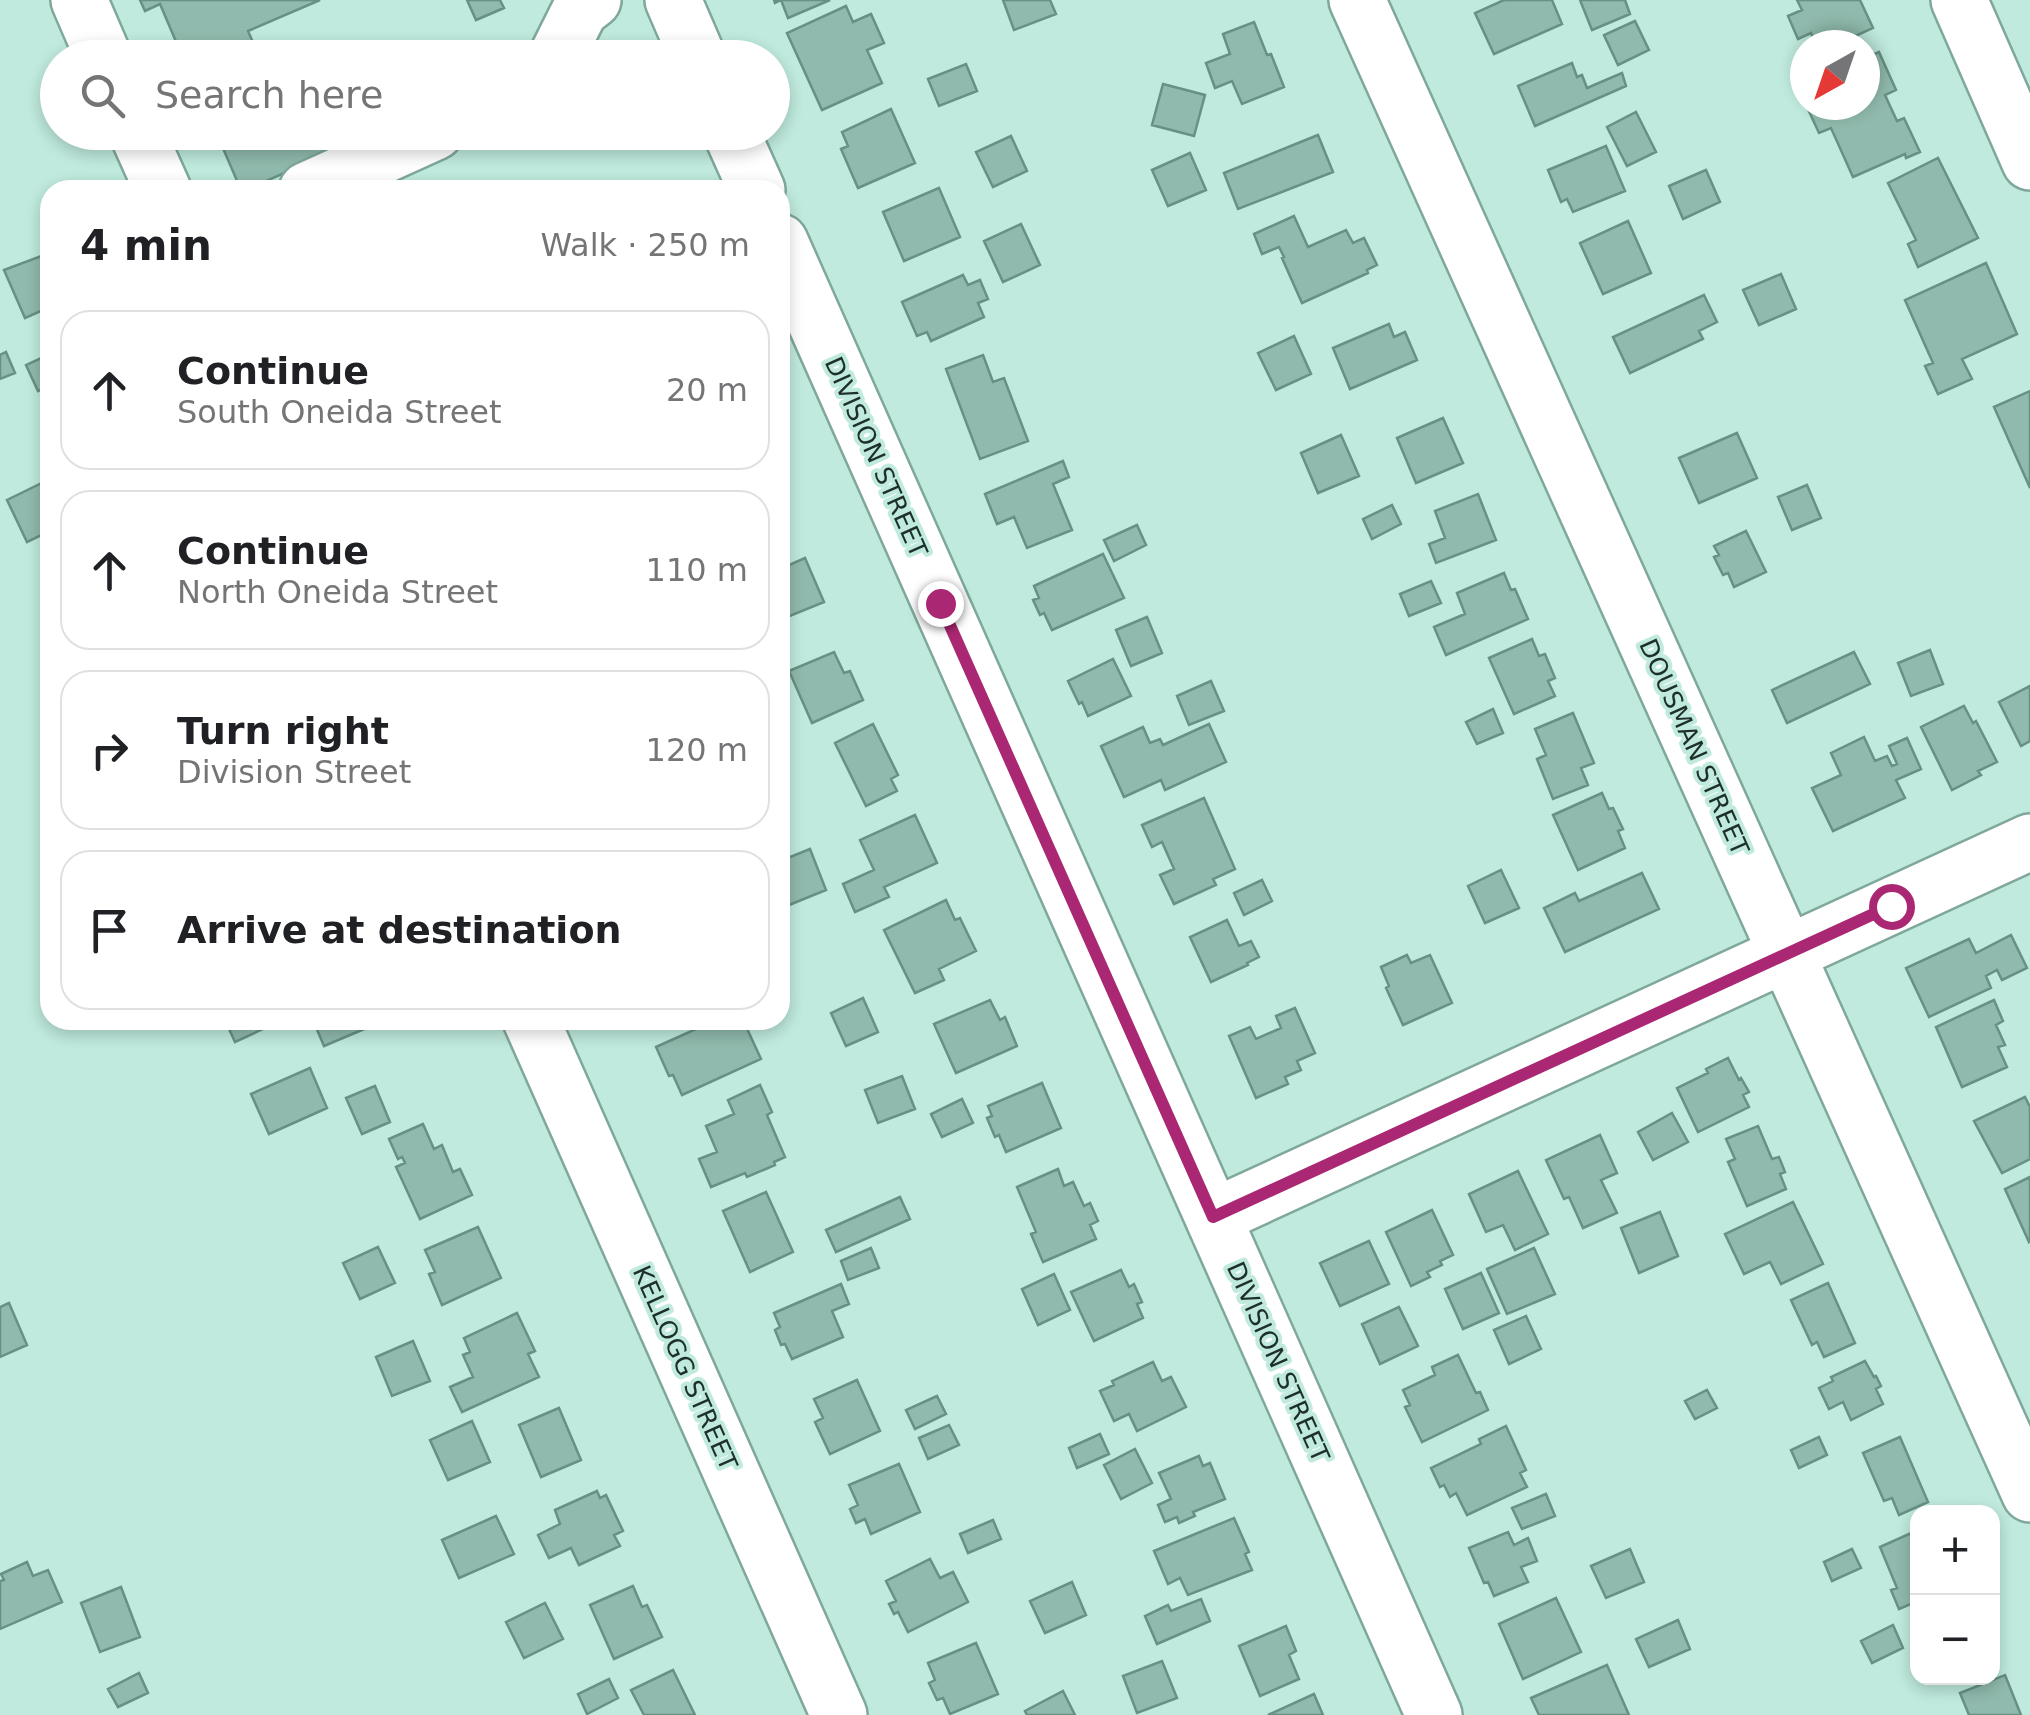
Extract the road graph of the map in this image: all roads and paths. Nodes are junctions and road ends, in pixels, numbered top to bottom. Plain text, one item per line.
1 (78, 0) edge
2 (592, 0) edge
3 (672, 0) edge
4 (1357, 0) edge
5 (1959, 0) edge
6 (96, 40) edge
7 (565, 40) edge
8 (690, 40) edge
9 (145, 150) edge
10 (395, 150) edge
11 (740, 150) edge
12 (2030, 162) edge
13 (159, 180) edge
14 (329, 180) edge
15 (753, 180) edge
16 (790, 265) edge
17 (2030, 842) edge
18 (1787, 954) junction
19 (535, 1030) edge
20 (1213, 1217) junction
21 (2030, 1494) edge
22 (839, 1715) edge
23 (1434, 1715) edge

1 - 6 street
2 - 7 street
3 - 8 street
4 - 18 street, DOUSMAN STREET
5 - 12 street
9 - 13 street
10 - 14 street
11 - 15 street
16 - 20 street, DIVISION STREET
17 - 18 street
18 - 20 street
18 - 21 street, DOUSMAN STREET
19 - 22 street, KELLOGG STREET
20 - 23 street, DIVISION STREET

